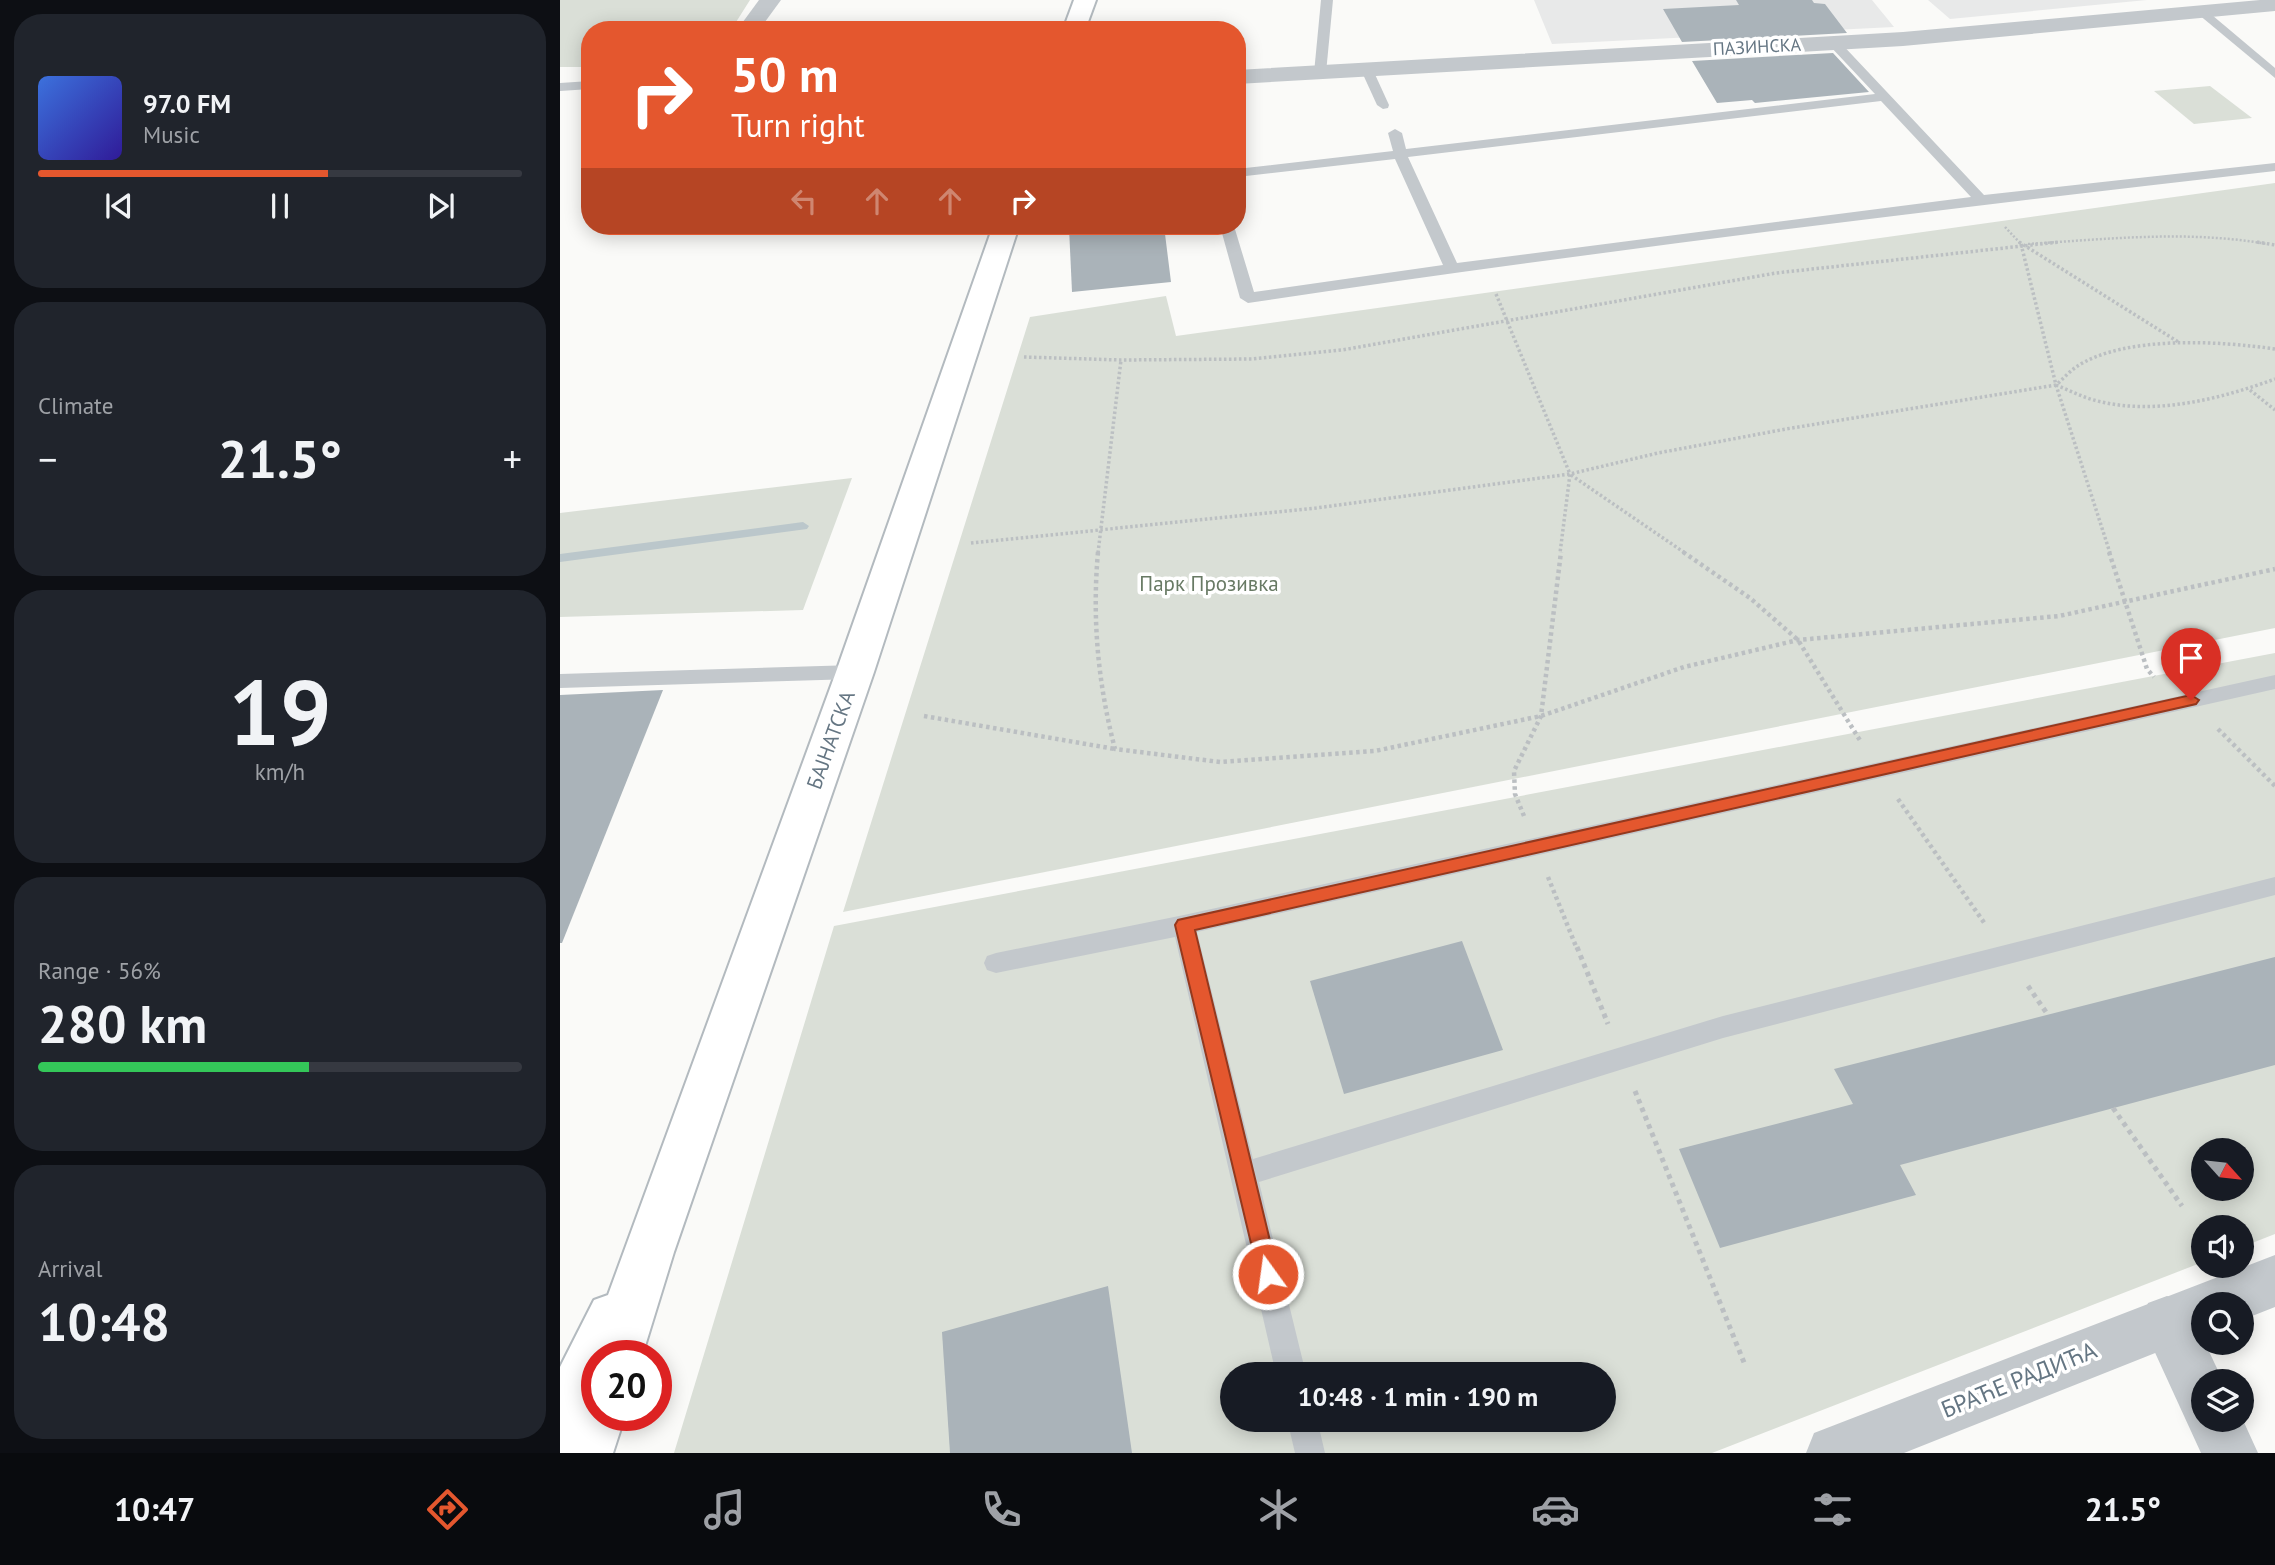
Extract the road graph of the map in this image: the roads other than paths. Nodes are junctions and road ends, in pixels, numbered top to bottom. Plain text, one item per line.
1 (770, 0) edge
2 (1085, 0) edge
3 (1327, 0) edge
4 (2275, 5) edge
5 (2202, 12) junction
6 (755, 21) edge
7 (1077, 21) edge
8 (1833, 42) junction
9 (1367, 70) junction
10 (1320, 73) junction
11 (2275, 74) edge
12 (1246, 77) edge
13 (581, 86) edge
14 (560, 87) edge
15 (1883, 97) junction
16 (1383, 104) dead end
17 (1395, 133) dead end
18 (1400, 154) junction
19 (2275, 167) edge
20 (1246, 172) edge
21 (1981, 200) junction
22 (1003, 235) edge
23 (1230, 235) edge
24 (1452, 268) junction
25 (855, 672) junction
26 (560, 681) edge
27 (2275, 682) edge
28 (2275, 886) edge
29 (1184, 925) junction
30 (996, 963) dead end
31 (1244, 1174) junction
32 (648, 1252) junction
33 (2275, 1281) edge
34 (2246, 1292) edge
35 (2185, 1315) edge
36 (620, 1340) edge
37 (1288, 1362) edge
38 (2197, 1369) edge
39 (560, 1425) edge
40 (592, 1431) edge
41 (1305, 1432) edge
42 (2220, 1432) edge
43 (585, 1453) edge
44 (1310, 1453) edge
45 (1834, 1453) edge
46 (2230, 1453) edge

1 - 6 street
2 - 7 main road
3 - 10 lane
4 - 5 street, ПАЗИНСКА
5 - 8 street, ПАЗИНСКА
5 - 11 lane
8 - 9 street, ПАЗИНСКА
8 - 15 lane
9 - 10 street, ПАЗИНСКА
9 - 16 lane
10 - 12 street, ПАЗИНСКА
13 - 14 lane
15 - 18 lane
15 - 21 lane
17 - 18 lane
18 - 20 lane
18 - 24 lane
19 - 21 lane
21 - 24 lane
22 - 25 main road, БАЈНАТСКА
23 - 24 lane
25 - 26 lane
25 - 32 main road, БАЈНАТСКА
27 - 29 lane
28 - 31 lane
29 - 30 lane
29 - 31 lane
31 - 37 lane
32 - 36 main road, БАЈНАТСКА
32 - 39 main road, БАЈНАТСКА
33 - 34 street
35 - 38 street
35 - 45 street, БРАЋЕ РАДИЋА
40 - 43 main road
41 - 44 lane
42 - 46 street

